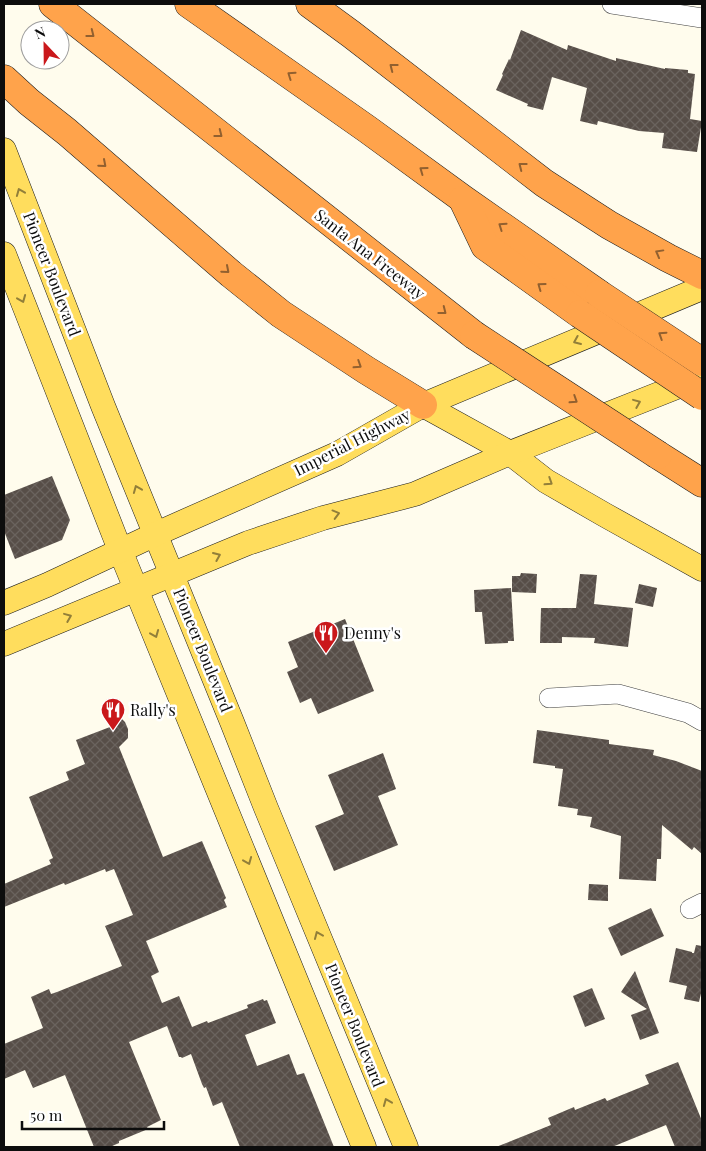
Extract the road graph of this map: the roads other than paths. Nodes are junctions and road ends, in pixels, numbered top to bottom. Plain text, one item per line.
1 (53, 4) edge
2 (189, 4) edge
3 (310, 4) edge
4 (612, 4) edge
5 (702, 18) edge
6 (4, 79) edge
7 (4, 150) edge
8 (463, 199) junction
9 (4, 254) edge
10 (702, 275) edge
11 (702, 288) edge
12 (702, 362) edge
13 (702, 377) edge
14 (702, 396) edge
15 (423, 405) junction
16 (510, 453) junction
17 (702, 483) edge
18 (156, 534) junction
19 (120, 550) junction
20 (702, 569) edge
21 (172, 575) junction
22 (137, 589) junction
23 (4, 603) edge
24 (4, 644) edge
25 (549, 698) dead end
26 (702, 721) edge
27 (364, 1147) edge
28 (406, 1147) edge

1 -> 17 highway, Santa Ana Freeway, bridge
8 -> 2 highway
10 -> 3 highway
4 - 5 street
6 -> 15 highway
18 -> 7 main road, Pioneer Boulevard
12 -> 8 highway, bridge
14 -> 8 highway, bridge
9 -> 19 main road
11 -> 15 main road, Imperial Highway
16 -> 13 main road
15 - 16 main road
15 - 18 main road, Imperial Highway
16 -> 20 main road
21 -> 16 main road
18 - 19 main road, Imperial Highway
18 - 21 main road, Pioneer Boulevard
19 - 22 main road
19 - 23 main road, Imperial Highway
21 - 22 main road
28 -> 21 main road, Pioneer Boulevard
24 -> 22 main road
22 -> 27 main road
25 - 26 street

